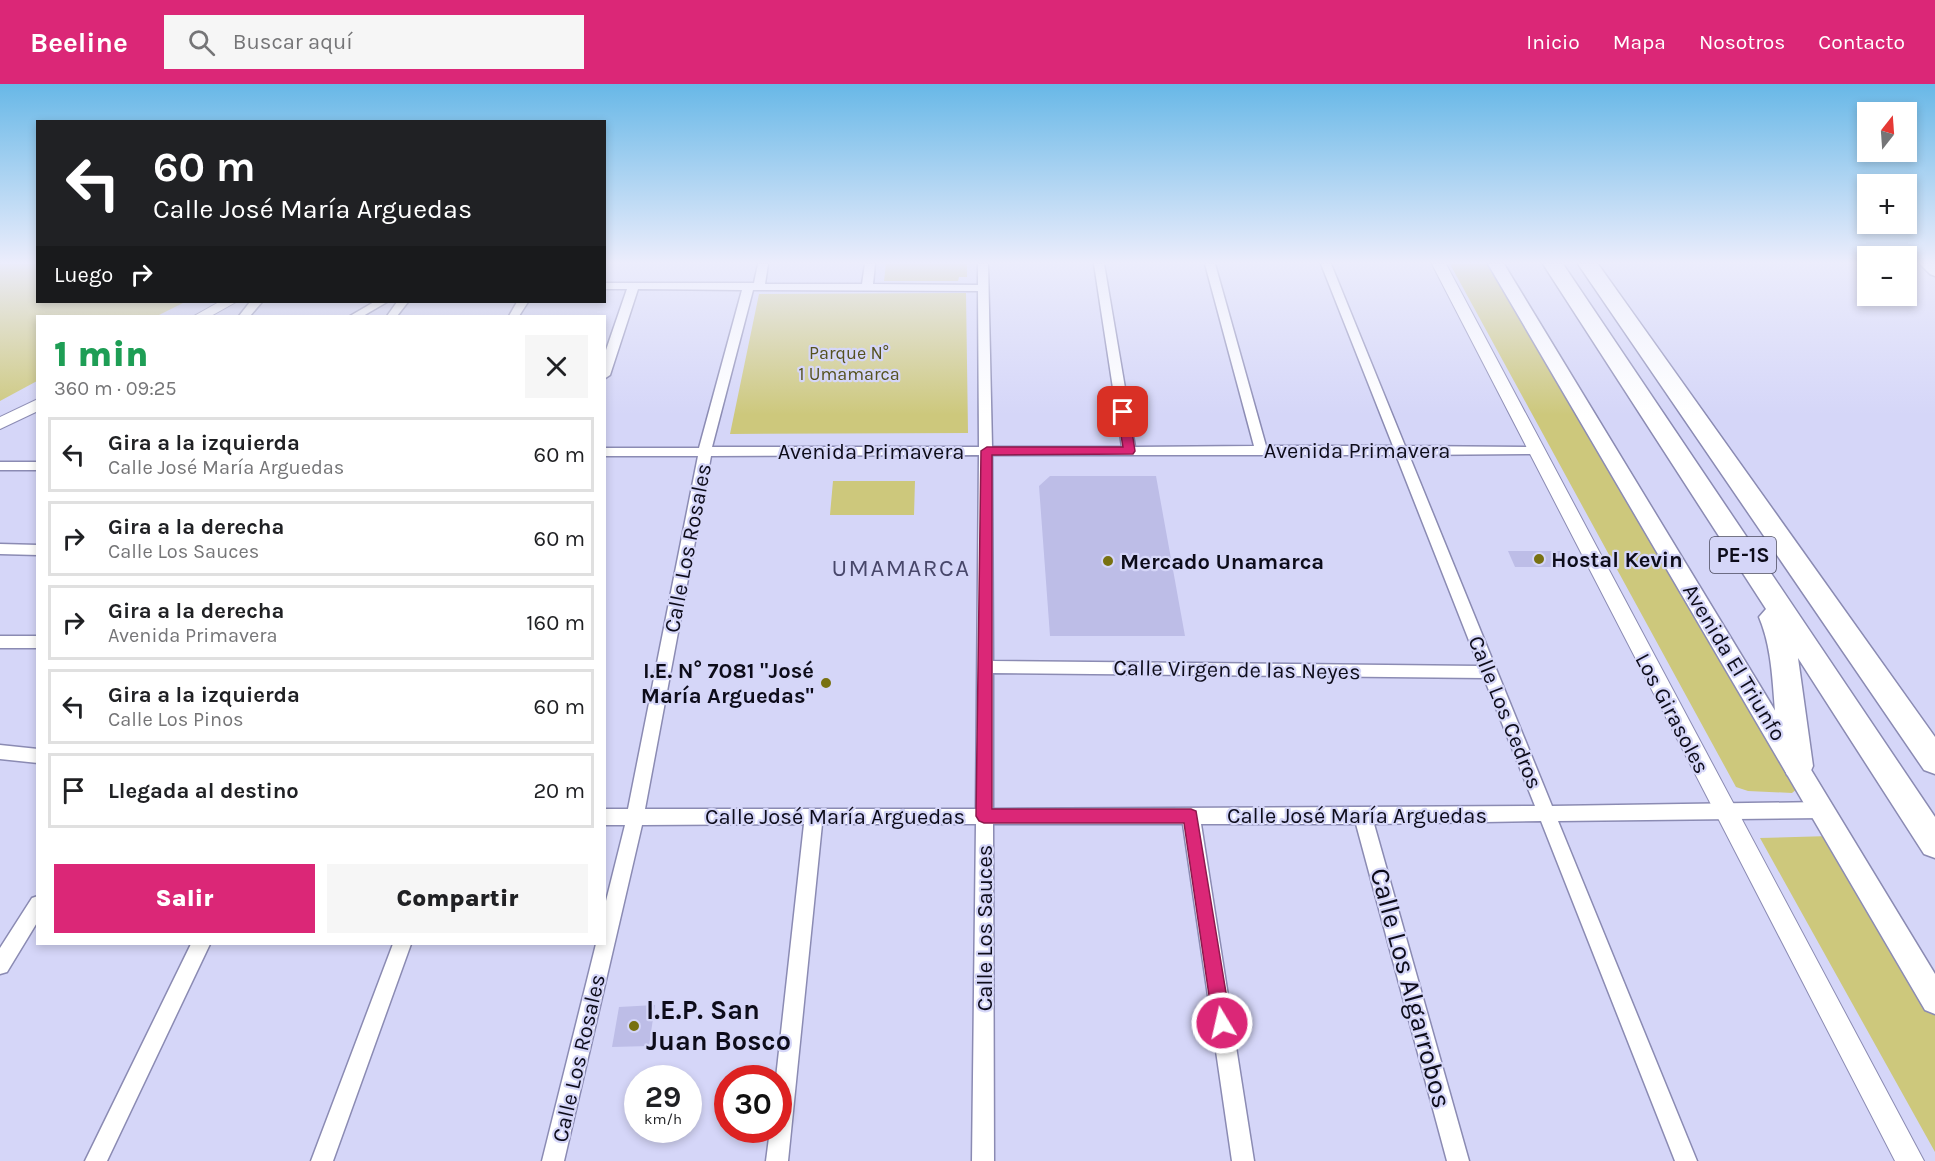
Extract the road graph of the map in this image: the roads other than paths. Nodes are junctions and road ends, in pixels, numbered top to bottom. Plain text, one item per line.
1 (624, 314) edge
2 (745, 314) edge
3 (984, 314) edge
4 (1107, 314) edge
5 (1224, 314) edge
6 (1346, 314) edge
7 (1465, 314) edge
8 (1527, 314) edge
9 (1586, 314) edge
10 (1623, 314) edge
11 (606, 369) edge
12 (36, 405) edge
13 (0, 424) edge
14 (1261, 450) junction
15 (1400, 450) junction
16 (1534, 450) junction
17 (987, 451) junction
18 (1129, 451) junction
19 (606, 452) edge
20 (705, 452) junction
21 (0, 466) edge
22 (36, 466) edge
23 (0, 549) edge
24 (36, 550) edge
25 (1740, 551) junction
26 (0, 642) edge
27 (36, 642) edge
28 (984, 667) junction
29 (1489, 672) junction
30 (0, 752) edge
31 (36, 756) edge
32 (1935, 760) edge
33 (1798, 766) junction
34 (1724, 810) junction
35 (1822, 810) junction
36 (1546, 813) junction
37 (814, 816) junction
38 (984, 816) junction
39 (1191, 816) junction
40 (1363, 816) junction
41 (606, 817) edge
42 (635, 817) junction
43 (1935, 844) edge
44 (36, 907) edge
45 (606, 939) edge
46 (201, 945) edge
47 (402, 945) edge
48 (604, 945) edge
49 (0, 965) edge
50 (1935, 1000) edge
51 (96, 1161) edge
52 (322, 1161) edge
53 (553, 1161) edge
54 (777, 1161) edge
55 (983, 1161) edge
56 (1243, 1161) edge
57 (1458, 1161) edge
58 (1686, 1161) edge
59 (1910, 1161) edge

1 - 11 street
2 - 20 street, Calle Los Rosales
3 - 17 street, Calle Los Sauces
4 - 18 street
5 - 14 street
6 - 15 street, Calle Los Cedros
7 - 16 street, Los Girasoles
8 - 33 main road, Avenida El Triunfo
9 - 25 highway, PE-1S
10 - 32 highway, PE-1S
12 - 13 street
14 - 15 street, Avenida Primavera
14 - 18 street, Avenida Primavera
15 - 16 street, Avenida Primavera
15 - 29 street, Calle Los Cedros
16 - 34 street, Los Girasoles
17 - 18 street, Avenida Primavera
17 - 20 street, Avenida Primavera
17 - 28 street, Calle Los Sauces
19 - 20 street, Avenida Primavera
20 - 42 street, Calle Los Rosales
21 - 22 street
23 - 24 street
25 - 33 highway
25 - 43 highway, PE-1S
26 - 27 street
28 - 29 street, Calle Virgen de las Neyes
28 - 38 street, Calle Los Sauces
29 - 36 street, Calle Los Cedros
30 - 31 street
33 - 35 main road, Avenida El Triunfo
34 - 35 street, Calle José María Arguedas
34 - 36 street, Calle José María Arguedas
34 - 59 street, Los Girasoles
35 - 50 main road, Avenida El Triunfo
36 - 40 street, Calle José María Arguedas
36 - 58 street, Calle Los Cedros
37 - 38 street, Calle José María Arguedas
37 - 42 street, Calle José María Arguedas
37 - 54 street
38 - 39 street, Calle José María Arguedas
38 - 55 street, Calle Los Sauces
39 - 40 street, Calle José María Arguedas
39 - 56 street
40 - 57 street, Calle Los Algarrobos
41 - 42 street, Calle José María Arguedas
42 - 45 street, Calle Los Rosales
44 - 49 street
46 - 51 street
47 - 52 street
48 - 53 street, Calle Los Rosales

